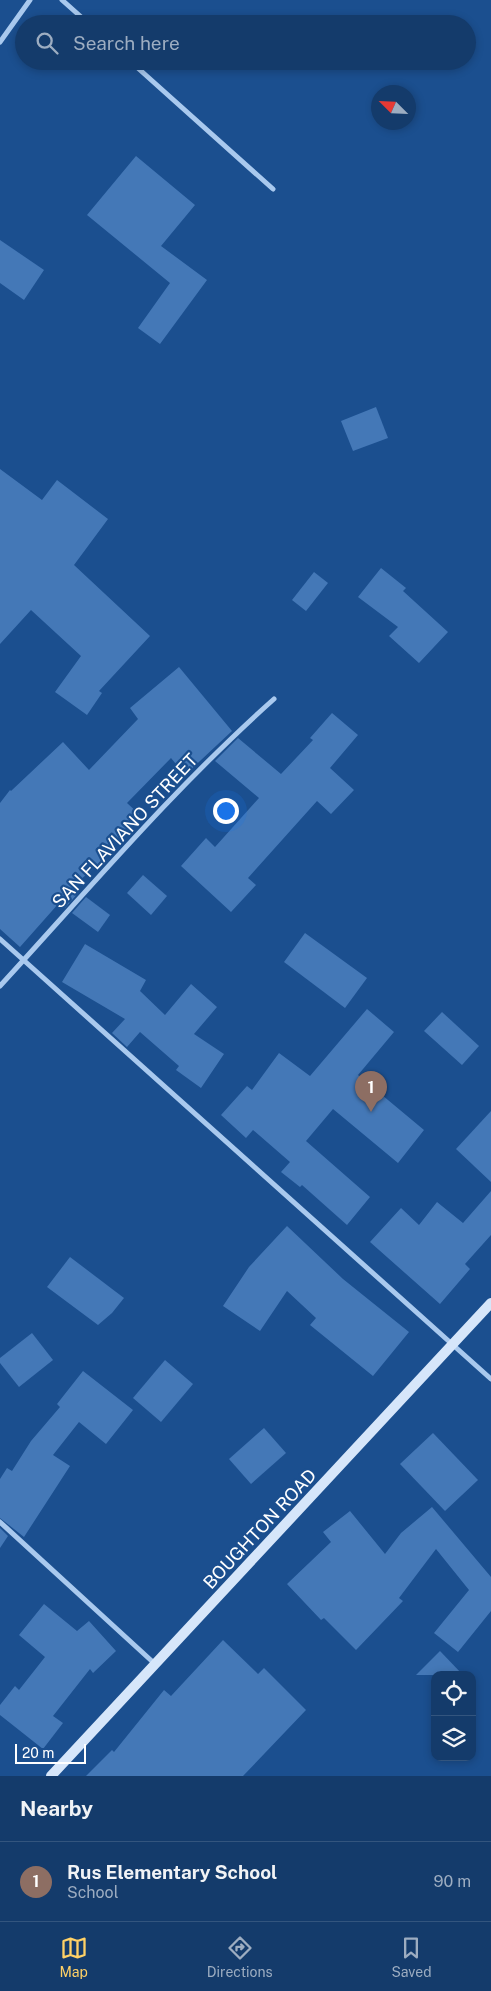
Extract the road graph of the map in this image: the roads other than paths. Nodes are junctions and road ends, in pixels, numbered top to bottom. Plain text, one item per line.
1 (30, 0) edge
2 (62, 0) edge
3 (19, 15) edge
4 (79, 15) edge
5 (15, 21) edge
6 (0, 42) edge
7 (140, 70) edge
8 (273, 189) dead end
9 (274, 699) dead end
10 (0, 939) edge
11 (23, 961) junction
12 (0, 986) edge
13 (491, 1303) edge
14 (454, 1345) junction
15 (491, 1379) edge
16 (0, 1522) edge
17 (155, 1665) junction
18 (51, 1776) edge

1 - 3 street
2 - 4 street
5 - 6 street
7 - 8 street
9 - 11 street, SAN FLAVIANO STREET
10 - 11 street
11 - 12 street, SAN FLAVIANO STREET
11 - 14 street
13 - 14 main road, BOUGHTON ROAD
14 - 15 street
14 - 17 main road, BOUGHTON ROAD
16 - 17 street
17 - 18 main road, BOUGHTON ROAD

